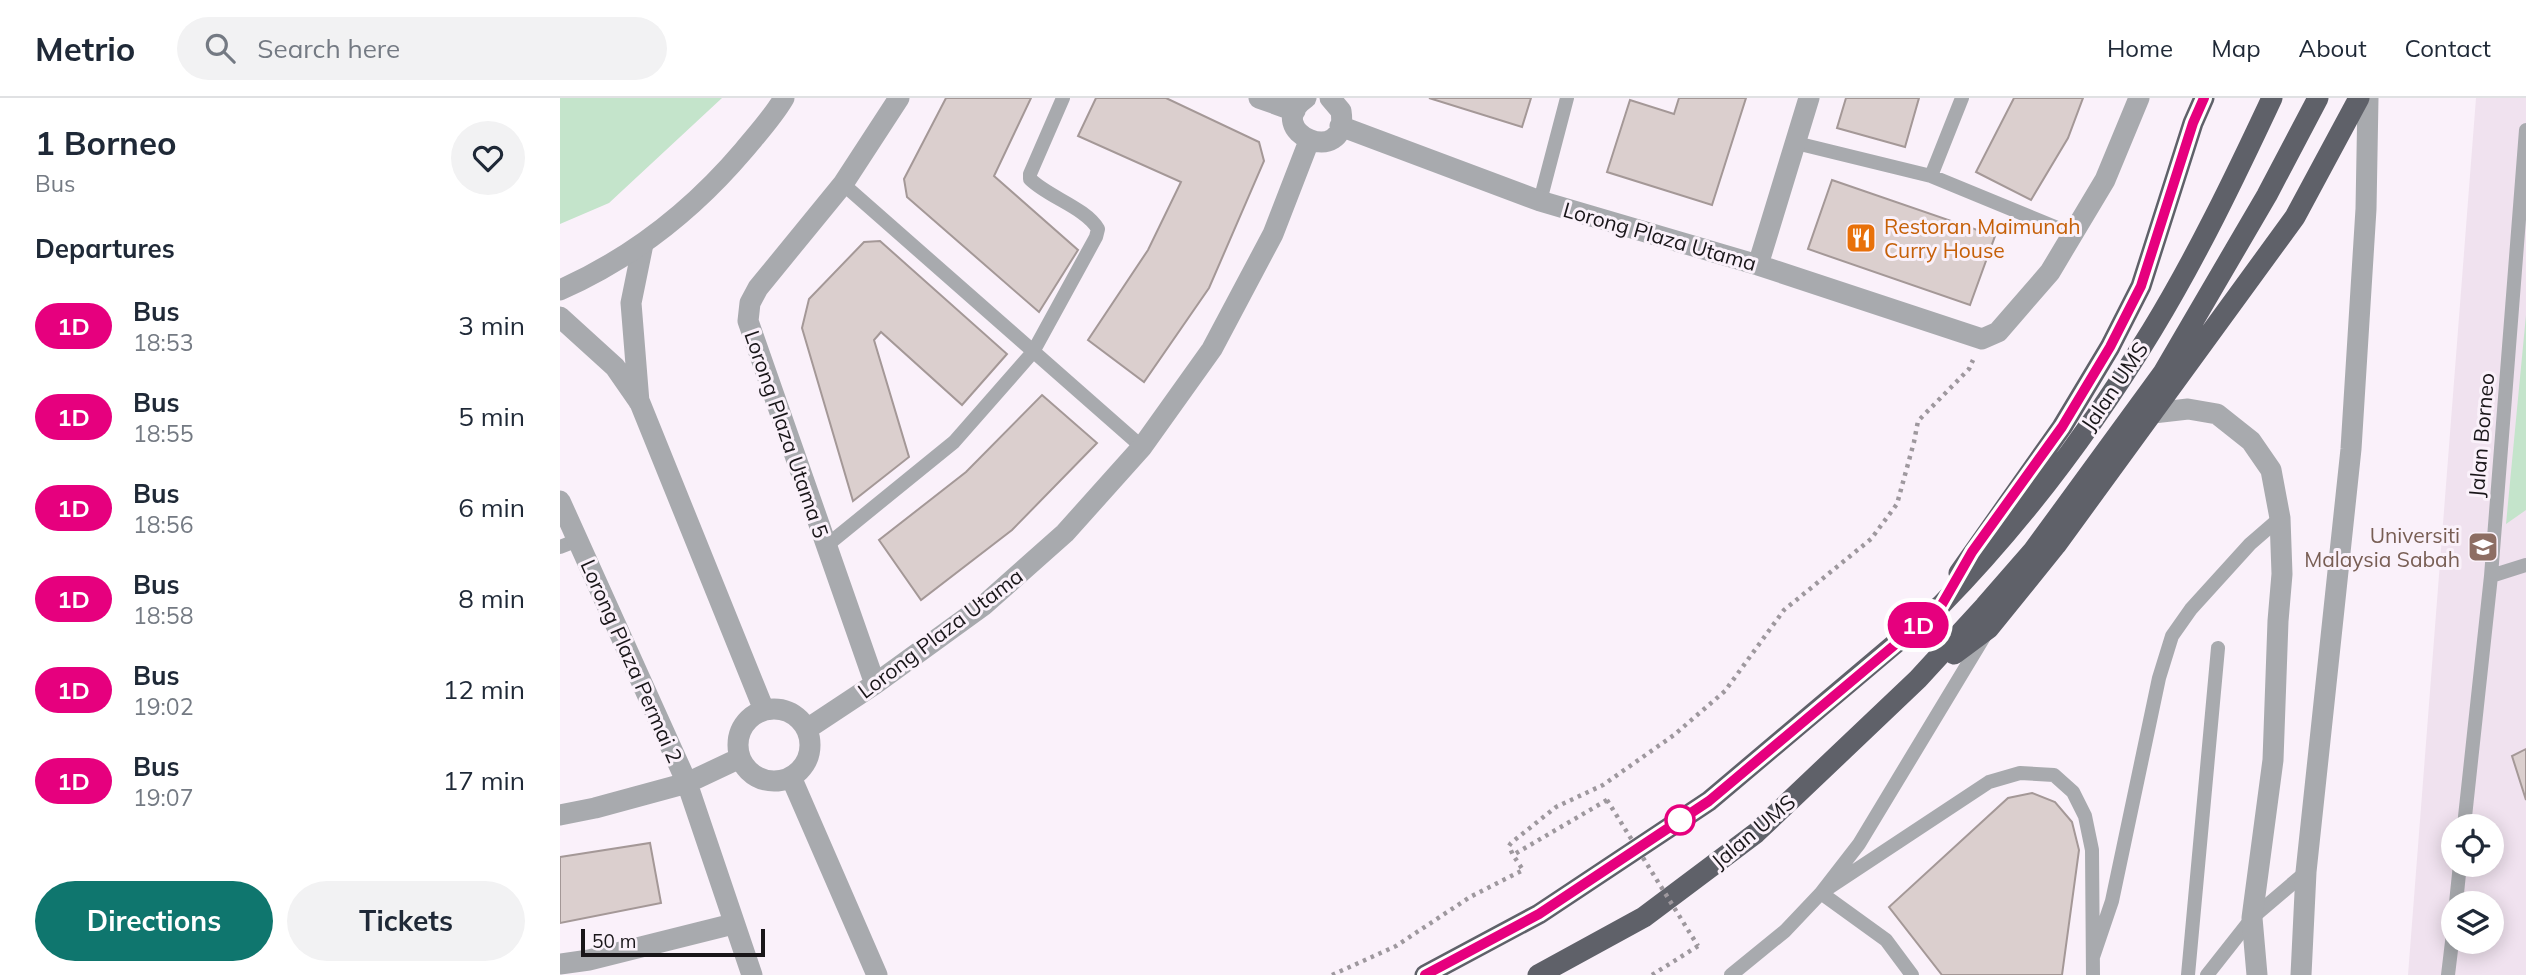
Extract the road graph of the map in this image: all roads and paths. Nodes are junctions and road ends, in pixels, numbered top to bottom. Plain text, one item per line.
1 (784, 98) edge
2 (899, 98) edge
3 (1063, 98) edge
4 (1259, 98) edge
5 (1330, 98) edge
6 (1567, 98) edge
7 (1809, 98) edge
8 (1962, 98) edge
9 (2139, 98) edge
10 (2204, 98) edge
11 (2272, 98) edge
12 (2318, 98) edge
13 (2358, 98) edge
14 (2368, 98) edge
15 (1301, 104) edge
16 (1340, 126) junction
17 (2526, 130) edge
18 (1309, 141) junction
19 (1796, 144) junction
20 (1931, 176) junction
21 (843, 184) junction
22 (1540, 201) junction
23 (2072, 234) junction
24 (643, 244) junction
25 (1758, 265) junction
26 (560, 290) edge
27 (560, 317) edge
28 (1982, 339) junction
29 (1033, 352) junction
30 (640, 403) junction
31 (2153, 412) junction
32 (1142, 447) junction
33 (560, 501) edge
34 (2280, 518) junction
35 (569, 543) edge
36 (827, 546) junction
37 (2526, 565) edge
38 (2491, 576) junction
39 (1941, 606) junction
40 (1989, 628) junction
41 (2218, 649) dead end
42 (1918, 679) junction
43 (875, 684) junction
44 (764, 710) junction
45 (807, 729) junction
46 (740, 758) junction
47 (791, 777) junction
48 (687, 783) junction
49 (2465, 814) edge
50 (560, 815) edge
51 (1513, 855) junction
52 (2306, 872) junction
53 (1821, 893) junction
54 (2252, 918) junction
55 (733, 924) junction
56 (2451, 954) edge
57 (2093, 957) junction
58 (560, 964) edge
59 (752, 975) edge
60 (877, 975) edge
61 (1332, 975) edge
62 (1425, 975) edge
63 (1538, 975) edge
64 (1652, 975) edge
65 (1731, 975) edge
66 (1912, 975) edge
67 (2093, 975) edge
68 (2188, 975) edge
69 (2207, 975) edge
70 (2257, 975) edge
71 (2301, 975) edge
72 (2448, 975) edge

1 - 24 street
2 - 21 street, Lorong Plaza Utama 5
3 - 29 lane
4 - 15 street
5 - 16 street
6 - 22 lane
7 - 19 street
8 - 20 lane
9 - 23 street
10 - 39 highway
11 - 39 highway, Jalan UMS
12 - 42 highway, Jalan UMS
13 - 31 highway
14 - 52 street
15 - 18 street
16 - 18 street
16 - 22 street, Lorong Plaza Utama
17 - 38 lane, Jalan Borneo
18 - 32 street, Lorong Plaza Utama
19 - 20 lane
19 - 25 street
20 - 23 lane
21 - 29 lane
21 - 36 street, Lorong Plaza Utama 5
22 - 25 street, Lorong Plaza Utama
23 - 28 street
24 - 26 street
24 - 30 street
25 - 28 street, Lorong Plaza Utama
27 - 30 street
28 - 51 path
29 - 32 lane
29 - 36 lane
30 - 44 street
31 - 34 street
31 - 40 highway
32 - 43 street, Lorong Plaza Utama
33 - 35 street, Lorong Plaza Permai 2
34 - 54 street
34 - 57 lane
35 - 48 street, Lorong Plaza Permai 2
36 - 43 street, Lorong Plaza Utama 5
37 - 38 lane
38 - 49 lane, Jalan Borneo
39 - 62 highway, Jalan UMS
40 - 42 highway
40 - 53 lane
41 - 68 lane
42 - 63 highway, Jalan UMS
43 - 45 street, Lorong Plaza Utama
44 - 45 street
44 - 46 street
45 - 47 street
46 - 47 street
46 - 48 street, Lorong Plaza Permai 2
47 - 60 street
48 - 50 street, Lorong Plaza Permai 2
48 - 55 street
51 - 61 path
51 - 64 path, bridge
52 - 54 lane
52 - 71 street
53 - 57 lane
53 - 65 lane
53 - 66 lane
54 - 69 lane
54 - 70 street
55 - 58 street
55 - 59 street
56 - 72 lane
57 - 67 lane

